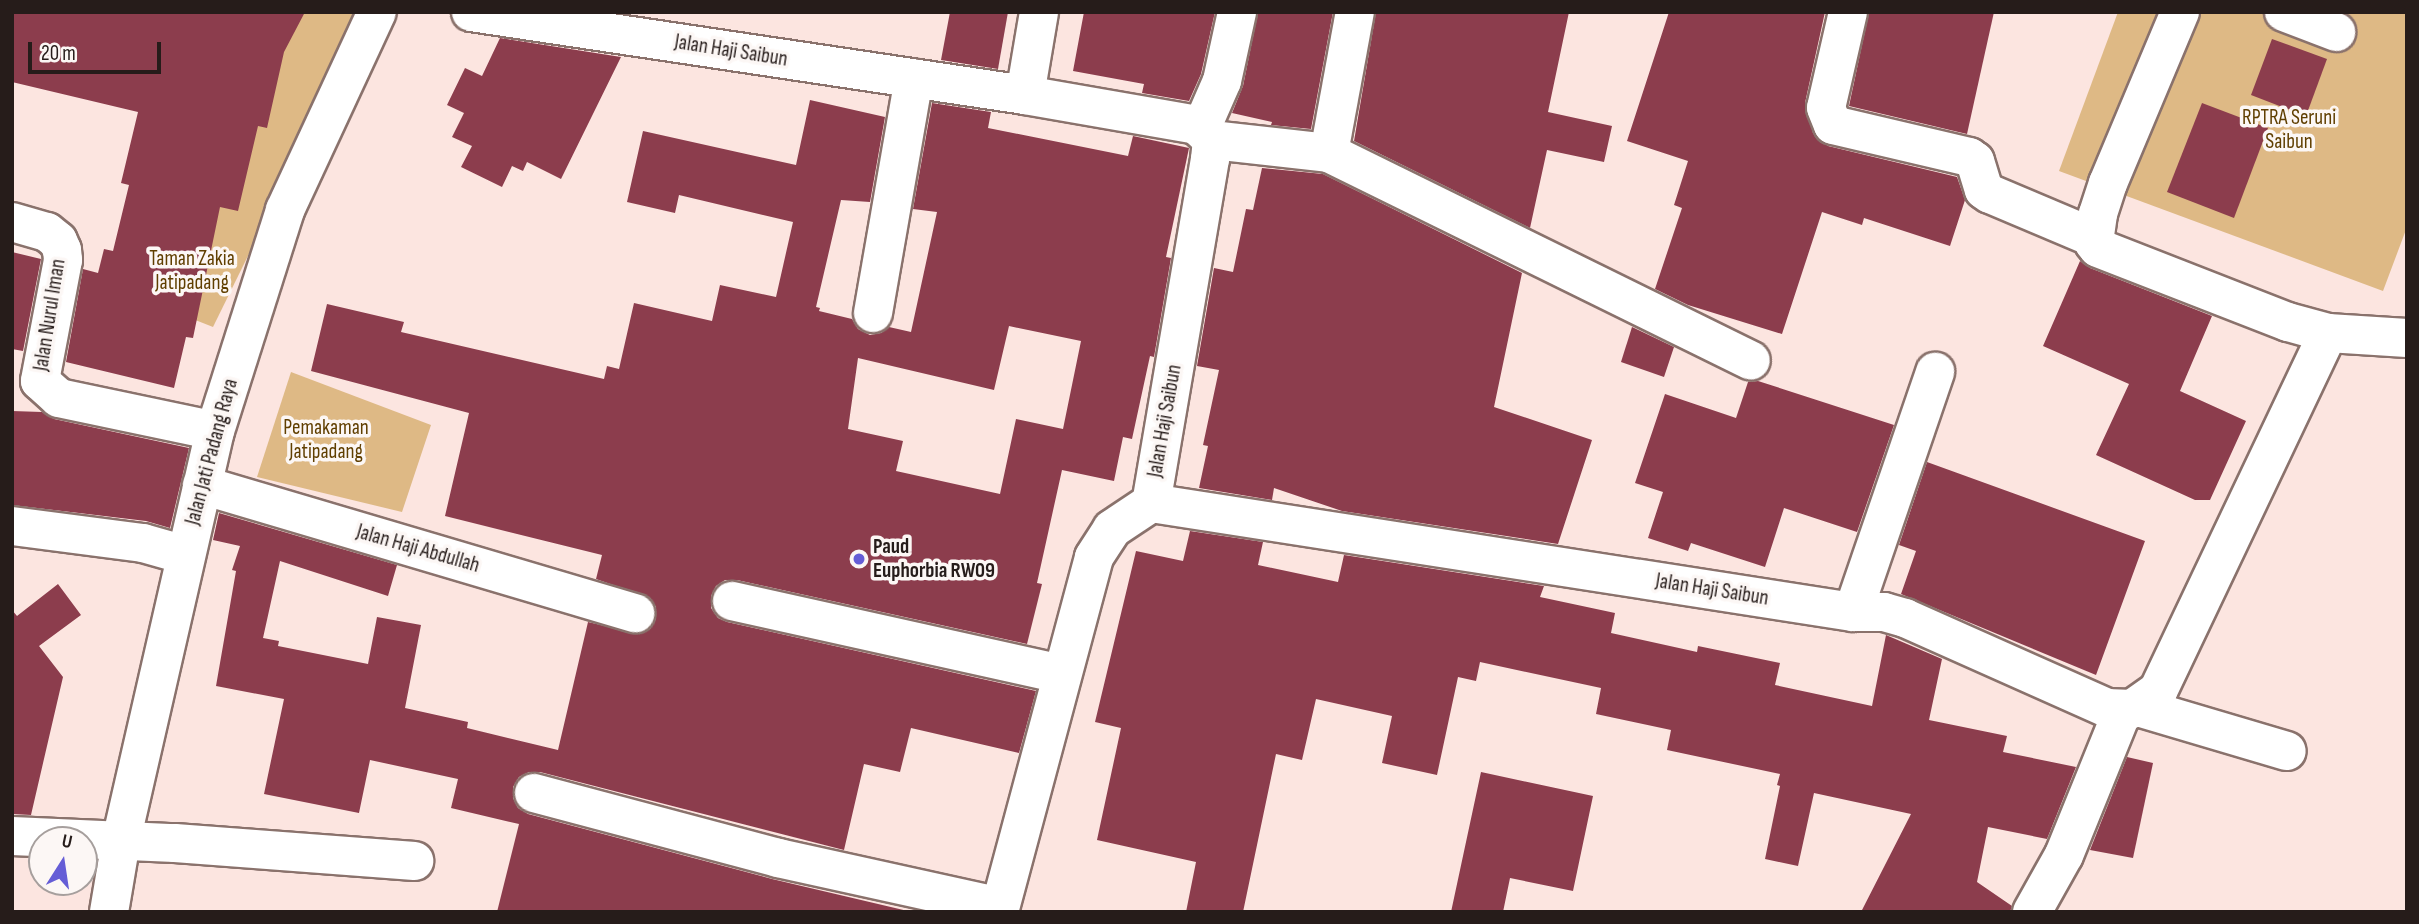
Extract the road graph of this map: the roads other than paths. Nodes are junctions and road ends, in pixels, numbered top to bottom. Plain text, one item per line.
1 (377, 12) edge
2 (471, 12) edge
3 (1039, 12) edge
4 (1237, 12) edge
5 (1355, 12) edge
6 (1848, 12) edge
7 (2180, 12) edge
8 (2284, 12) edge
9 (2336, 32) dead end
10 (914, 79) junction
11 (1025, 95) junction
12 (1206, 135) junction
13 (1329, 153) junction
14 (12, 222) edge
15 (2094, 238) junction
16 (873, 313) dead end
17 (2328, 333) junction
18 (2407, 338) edge
19 (1751, 362) dead end
20 (1935, 372) dead end
21 (26, 379) edge
22 (215, 430) junction
23 (202, 485) junction
24 (1151, 503) junction
25 (12, 526) edge
26 (185, 555) junction
27 (732, 601) dead end
28 (635, 612) dead end
29 (1853, 612) junction
30 (1060, 674) junction
31 (2140, 703) junction
32 (2287, 751) dead end
33 (534, 793) dead end
34 (12, 836) edge
35 (121, 841) junction
36 (414, 861) dead end
37 (1000, 909) edge
38 (109, 912) edge
39 (2032, 912) edge

1 - 22 street, Jalan Jati Padang Raya
2 - 10 street, Jalan Haji Saibun
3 - 11 street
4 - 12 street
5 - 13 street
6 - 15 street
7 - 15 street
8 - 9 street
10 - 11 street, Jalan Haji Saibun
10 - 16 street
11 - 12 street, Jalan Haji Saibun
12 - 13 street
12 - 24 street, Jalan Haji Saibun
13 - 19 street
14 - 21 street, Jalan Nurul Iman
15 - 17 street
17 - 18 street
17 - 31 street
20 - 29 street
21 - 22 street, Jalan Nurul Iman
22 - 23 street, Jalan Jati Padang Raya
23 - 26 street, Jalan Jati Padang Raya
23 - 28 street, Jalan Haji Abdullah
24 - 29 street, Jalan Haji Saibun
24 - 30 street
25 - 26 street
26 - 35 street, Jalan Jati Padang Raya
27 - 30 street
29 - 31 street, Jalan Haji Saibun
30 - 37 street
31 - 32 street, Jalan Haji Saibun
31 - 39 street
33 - 37 street
34 - 35 street
35 - 36 street
35 - 38 street, Jalan Jati Padang Raya

